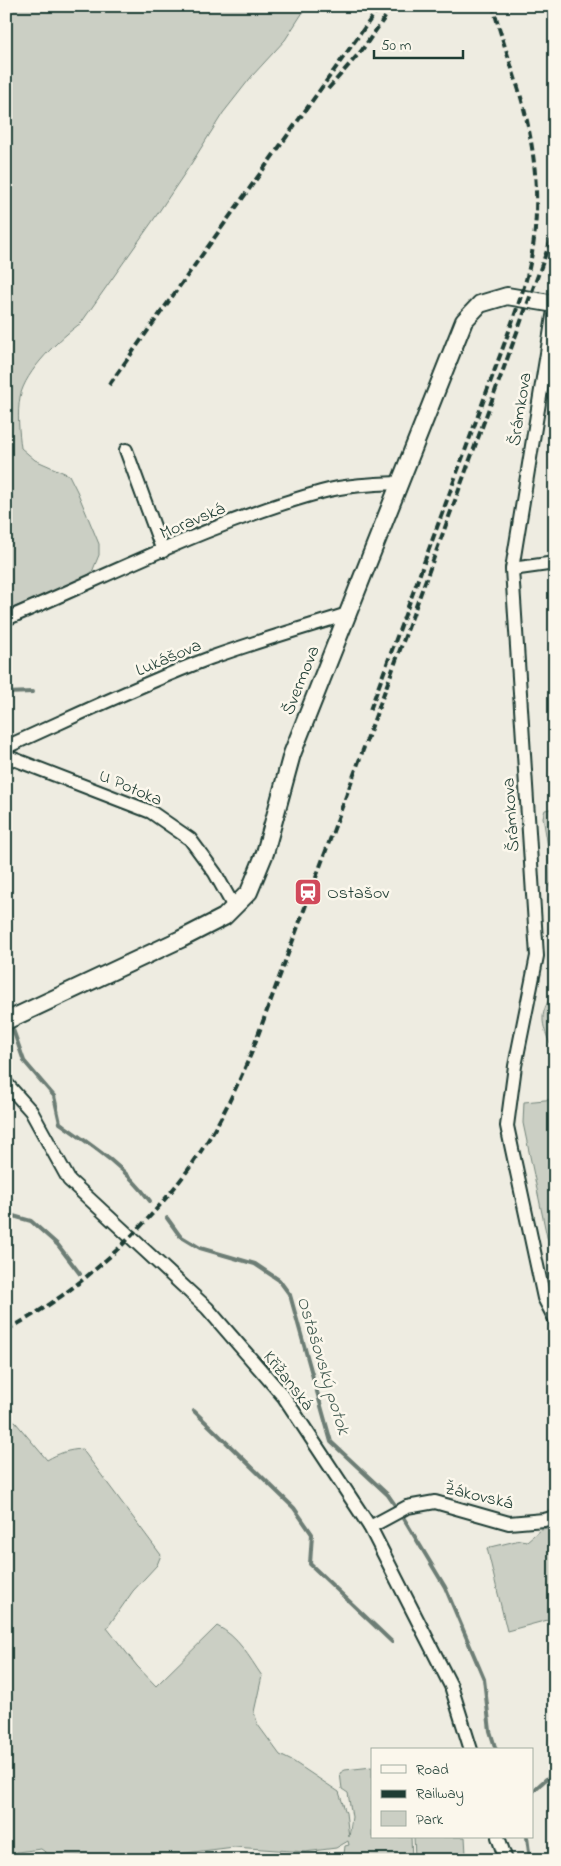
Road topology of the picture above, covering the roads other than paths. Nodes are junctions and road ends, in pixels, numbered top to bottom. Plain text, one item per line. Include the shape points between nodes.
1 (555, 304) edge
2 (126, 450) dead end
3 (400, 483) junction
4 (163, 551) junction
5 (555, 563) edge
6 (512, 569) junction
7 (348, 614) junction
8 (6, 619) edge
9 (6, 747) edge
10 (6, 756) edge
11 (234, 907) junction
12 (11, 1019) edge
13 (6, 1083) edge
14 (555, 1319) edge
15 (555, 1517) edge
16 (370, 1527) junction
17 (470, 1748) edge
18 (498, 1838) edge
19 (506, 1860) edge

1 - 3 street, Švermova via 506,296 480,304 472,312 464,322
1 - 6 street, Šrámkova
2 - 4 street
3 - 4 street, Moravská via 322,492 260,511
3 - 7 street, Švermova
4 - 8 street, Moravská
5 - 6 street
6 - 14 street, Šrámkova via 537,956 515,1066 507,1126 544,1298
7 - 9 street, Lukášova via 209,659
7 - 11 street, Švermova via 292,754 265,853 249,892
10 - 11 street, U Potoka via 151,812 190,839 215,873
11 - 12 street, Švermova via 224,917 182,939
13 - 16 street, Křižanská via 31,1111 69,1180 207,1308 284,1397
15 - 16 street, Žákovská via 509,1523 435,1502 407,1507
16 - 17 street, Křižanská via 451,1686
18 - 19 street

